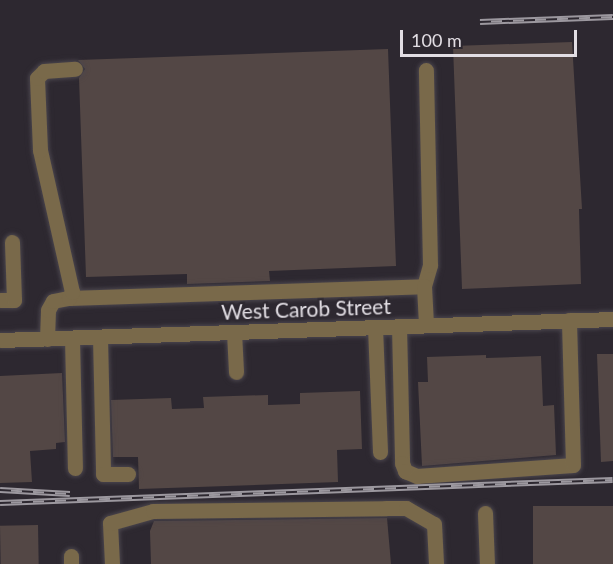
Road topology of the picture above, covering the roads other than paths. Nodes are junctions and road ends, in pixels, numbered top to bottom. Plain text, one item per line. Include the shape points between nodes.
1 (75, 69) dead end
2 (426, 70) dead end
3 (12, 243) dead end
4 (424, 286) junction
5 (69, 298) junction
6 (0, 300) edge
7 (613, 319) edge
8 (569, 320) junction
9 (426, 325) junction
10 (399, 326) junction
11 (375, 327) junction
12 (234, 332) junction
13 (100, 337) junction
14 (72, 338) junction
15 (47, 339) junction
16 (0, 340) edge
17 (236, 372) dead end
18 (380, 452) dead end
19 (75, 468) dead end
20 (128, 474) dead end
21 (485, 513) dead end
22 (112, 564) edge
23 (436, 564) edge
24 (487, 564) edge

1 - 5 street via 44,71 37,78 40,150 72,292
2 - 4 street via 430,265
3 - 6 street via 14,300
4 - 5 street
4 - 9 street
5 - 15 street via 54,301 48,310
7 - 8 street, West Carob Street
8 - 9 street, West Carob Street
8 - 10 street via 573,465 417,476 405,471 402,463
9 - 10 street, West Carob Street
10 - 11 street, West Carob Street
11 - 12 street, West Carob Street
11 - 18 street
12 - 13 street, West Carob Street
12 - 17 street
13 - 14 street, West Carob Street
13 - 20 street via 103,474
14 - 15 street, West Carob Street
14 - 19 street
15 - 16 street, West Carob Street
21 - 24 street
22 - 23 street via 110,523 153,511 406,508 434,524

